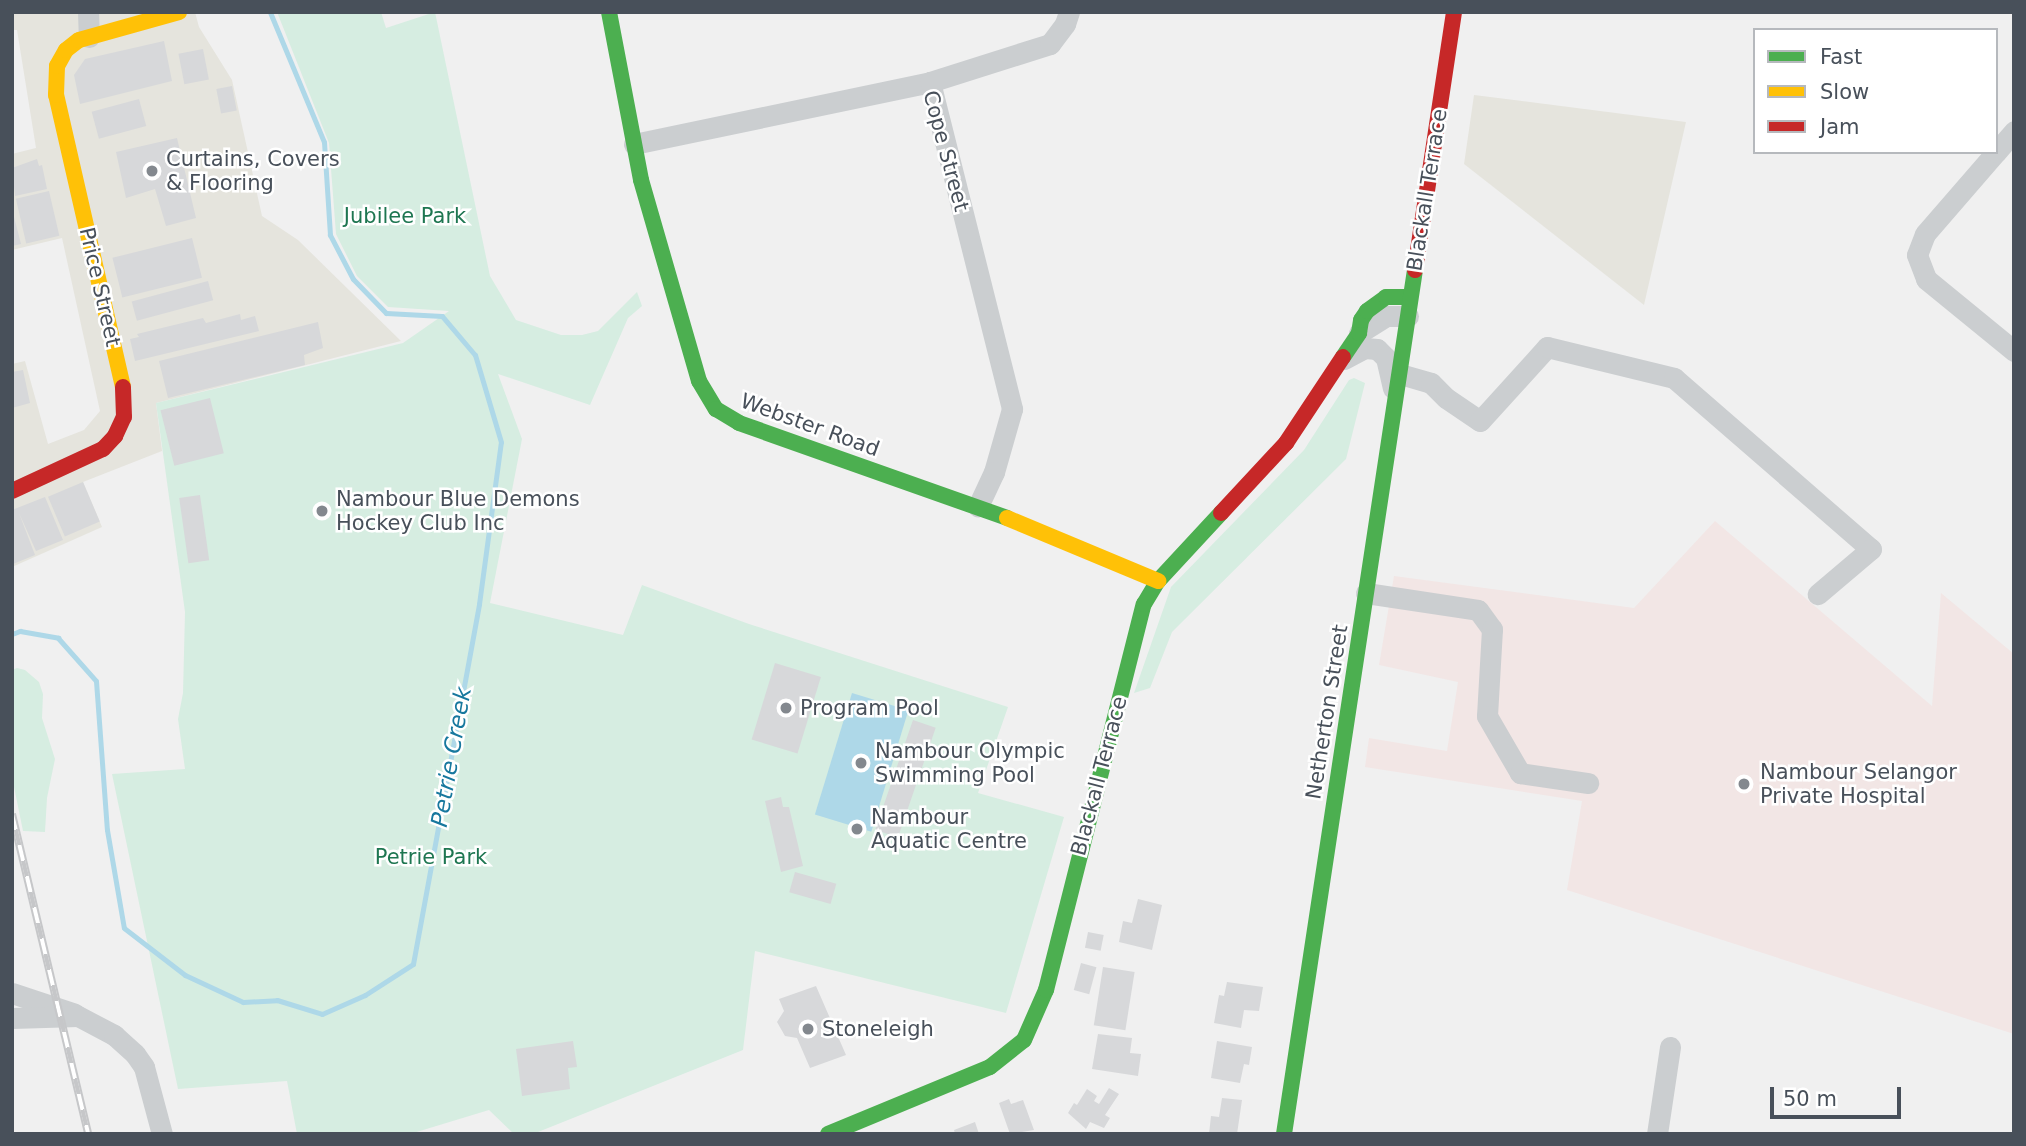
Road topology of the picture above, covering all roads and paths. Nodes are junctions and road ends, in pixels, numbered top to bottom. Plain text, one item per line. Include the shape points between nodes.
1 (88, 12) edge
2 (179, 12) edge
3 (609, 12) edge
4 (1069, 12) edge
5 (1454, 12) edge
6 (89, 37) junction
7 (930, 82) junction
8 (2014, 131) edge
9 (634, 144) junction
10 (1998, 150) edge
11 (1994, 154) edge
12 (1409, 306) junction
13 (1359, 333) joint
14 (2014, 351) edge
15 (1343, 360) junction
16 (1400, 374) junction
17 (1396, 400) junction
18 (12, 491) edge
19 (978, 507) junction
20 (1157, 581) junction
21 (1366, 593) junction
22 (1818, 594) dead end
23 (1588, 783) dead end
24 (12, 993) edge
25 (12, 1018) edge
26 (84, 1018) junction
27 (1670, 1047) dead end
28 (162, 1134) edge
29 (828, 1134) edge
30 (1284, 1134) edge
31 (1657, 1134) edge

1 - 6 street
2 - 6 street, Price Street
3 - 9 street, Webster Road
4 - 7 street via 1049,44
5 - 12 street, Blackall Terrace
6 - 18 street, Price Street via 72,44 61,57 55,83 123,386 124,417 103,449
7 - 9 street, Cope Street
7 - 19 street, Cope Street via 1012,409 994,472
8 - 10 street
9 - 19 street, Webster Road via 699,381 716,409 739,423
11 - 14 street via 1925,234 1917,255 1926,279
12 - 13 street, Blackall Terrace
12 - 16 street, Netherton Street
13 - 15 street, Blackall Terrace
15 - 17 street via 1365,348 1382,352
15 - 20 street, Blackall Terrace via 1276,456
16 - 17 street, Netherton Street
16 - 22 street via 1432,383 1480,421 1547,347 1674,377 1871,550
17 - 21 street, Netherton Street
19 - 20 street, Webster Road
20 - 29 street, Blackall Terrace via 1144,604 1046,990 1024,1040 990,1067
21 - 23 street via 1478,610 1492,629 1487,716 1521,773
21 - 30 street, Netherton Street
24 - 26 street
25 - 26 street
26 - 28 street via 135,1054 150,1082
27 - 31 street

